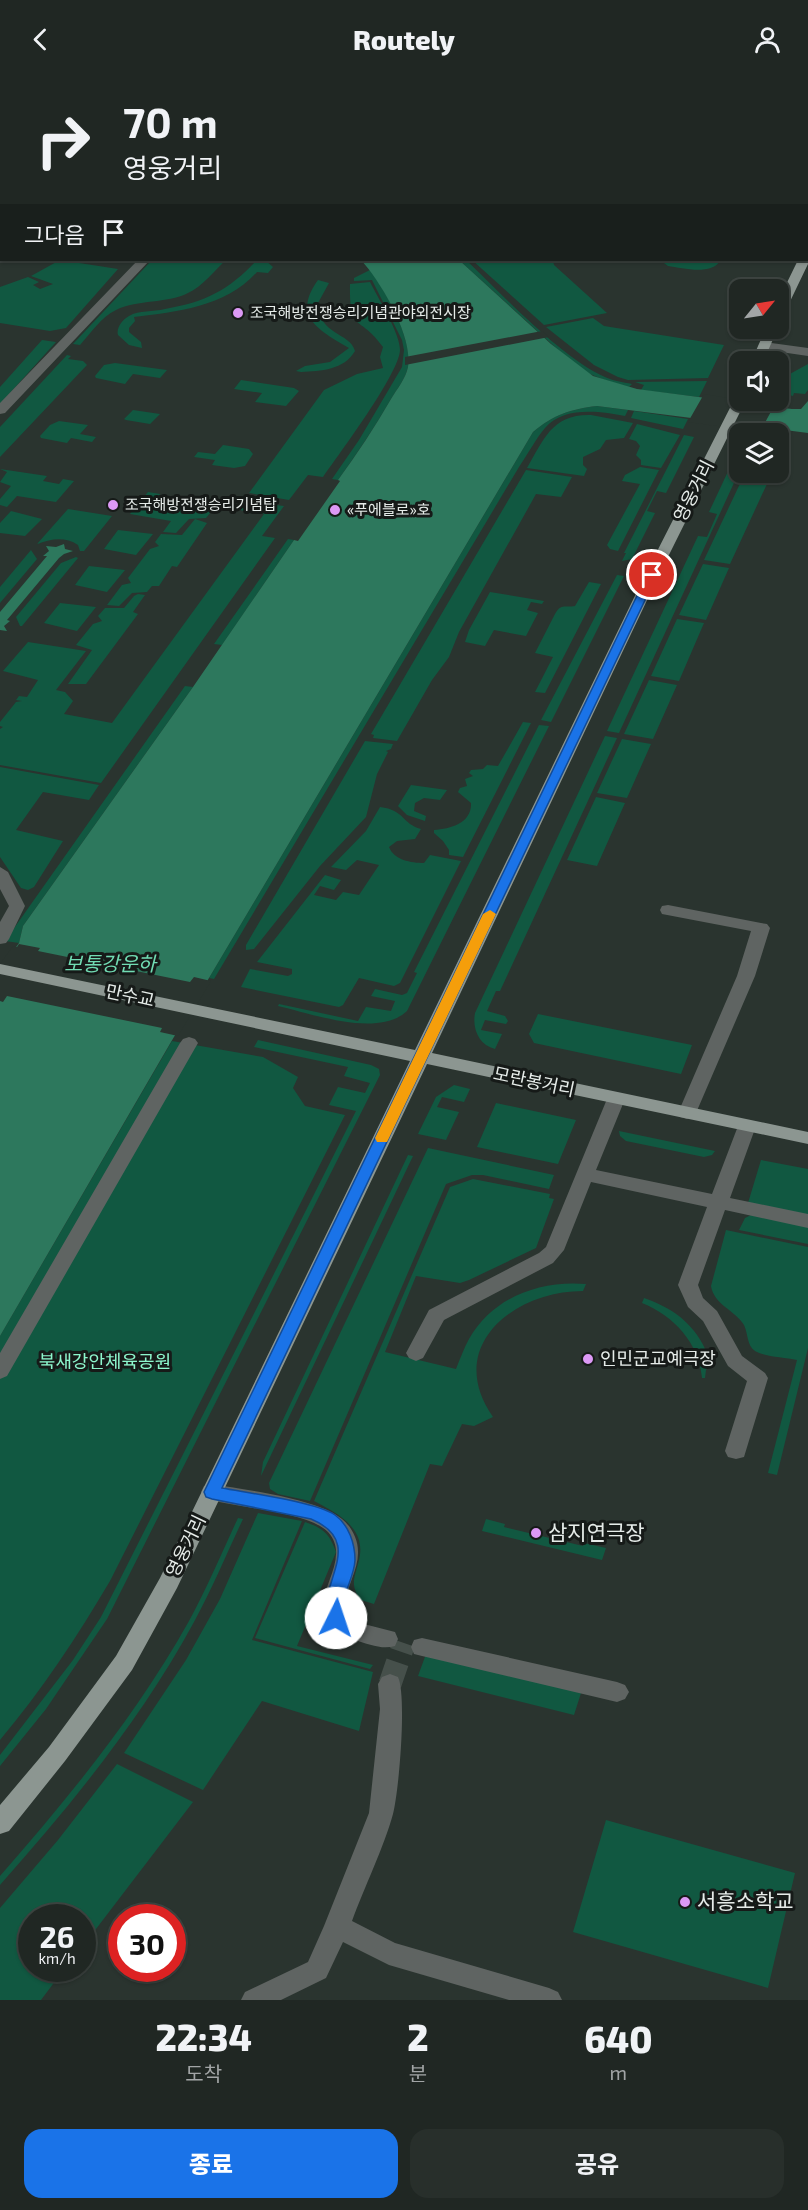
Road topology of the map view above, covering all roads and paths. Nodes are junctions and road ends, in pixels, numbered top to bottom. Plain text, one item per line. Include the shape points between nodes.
1 (143, 261) edge
2 (804, 261) edge
3 (789, 291) edge
4 (767, 339) edge
5 (764, 346) junction
6 (762, 351) edge
7 (808, 352) edge
8 (0, 410) edge
9 (734, 411) edge
10 (0, 872) edge
11 (668, 910) dead end
12 (0, 939) edge
13 (0, 969) edge
14 (260, 1023) joint
15 (189, 1043) dead end
16 (420, 1058) junction
17 (616, 1099) junction
18 (687, 1113) junction
19 (747, 1126) junction
20 (808, 1138) edge
21 (584, 1174) junction
22 (718, 1203) junction
23 (808, 1221) edge
24 (416, 1353) dead end
25 (0, 1371) edge
26 (736, 1451) dead end
27 (212, 1492) junction
28 (387, 1639) dead end
29 (422, 1647) dead end
30 (390, 1684) tunnel mouth
31 (617, 1692) dead end
32 (0, 1823) edge
33 (337, 1926) junction
34 (254, 2000) edge
35 (549, 2000) edge

1 - 8 street
2 - 3 main road
4 - 5 main road
5 - 6 main road
5 - 7 street
9 - 16 main road, 영웅거리
10 - 12 street via 17,906
11 - 18 street via 761,928 746,976
13 - 14 main road, 만수교
14 - 16 main road, 모란봉거리
15 - 25 street
16 - 17 main road, 모란봉거리
16 - 27 main road, 영웅거리
17 - 18 main road, 모란봉거리
17 - 21 street
18 - 19 main road, 모란봉거리
19 - 20 main road, 모란봉거리
19 - 22 street
21 - 22 street
21 - 24 street via 554,1250 546,1258 436,1315
22 - 23 street
22 - 26 street via 688,1285 735,1361 758,1378
27 - 28 street via 314,1513 329,1520 347,1546 346,1565 333,1606 336,1618 345,1626
27 - 32 main road, 영웅거리 via 124,1663
29 - 31 street
30 - 33 street via 392,1709 381,1814
33 - 34 street via 317,1970
33 - 35 street via 388,1953

